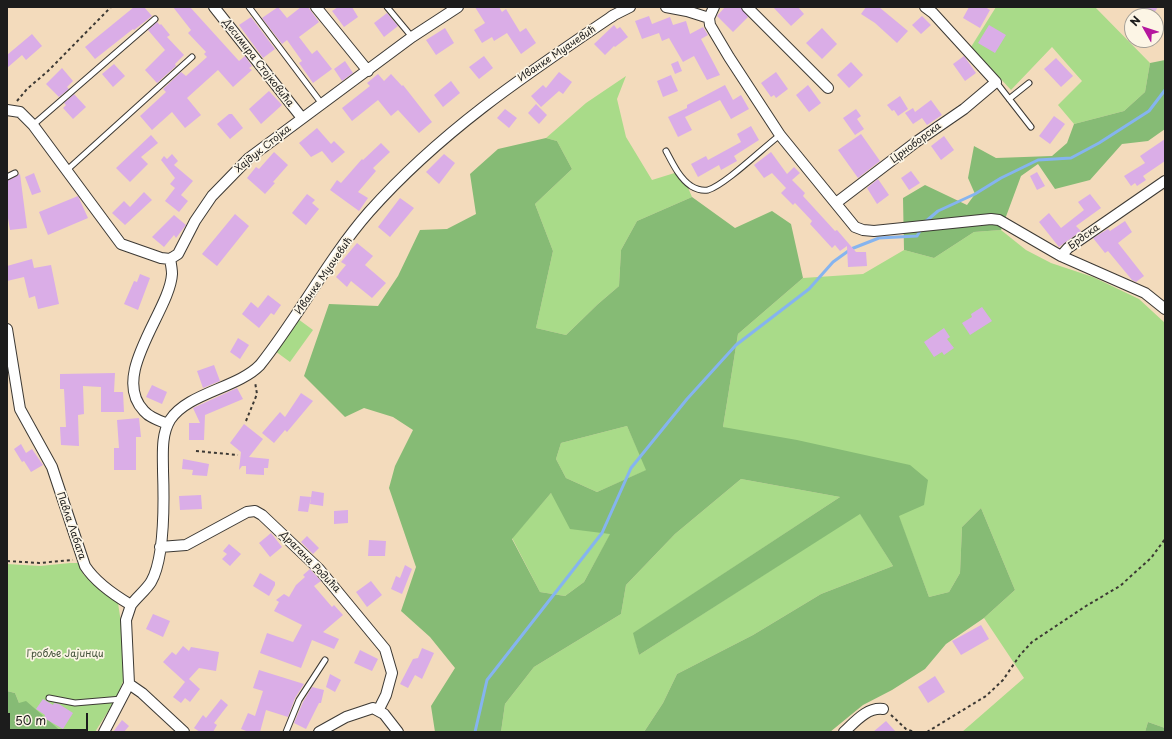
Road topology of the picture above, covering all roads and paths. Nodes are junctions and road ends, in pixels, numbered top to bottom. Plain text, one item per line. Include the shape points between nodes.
1 (111, 7) edge
2 (214, 7) edge
3 (249, 7) edge
4 (316, 7) edge
5 (387, 7) edge
6 (458, 7) edge
7 (630, 7) edge
8 (666, 7) edge
9 (714, 7) edge
10 (747, 7) edge
11 (925, 7) edge
12 (709, 18) junction
13 (155, 19) dead end
14 (412, 37) junction
15 (192, 57) dead end
16 (368, 71) junction
17 (996, 82) junction
18 (1029, 83) dead end
19 (828, 88) dead end
20 (1010, 99) junction
21 (322, 104) junction
22 (10, 110) edge
23 (302, 118) junction
24 (33, 124) junction
25 (1031, 127) dead end
26 (780, 135) junction
27 (666, 151) dead end
28 (67, 170) junction
29 (15, 173) dead end
30 (7, 177) edge
31 (1165, 180) edge
32 (836, 203) junction
33 (1061, 256) junction
34 (170, 259) junction
35 (1165, 309) edge
36 (7, 329) edge
37 (257, 377) dead end
38 (246, 421) dead end
39 (168, 424) junction
40 (196, 450) dead end
41 (238, 455) dead end
42 (1165, 539) edge
43 (160, 547) junction
44 (82, 558) junction
45 (7, 561) edge
46 (131, 605) junction
47 (325, 660) dead end
48 (129, 684) junction
49 (49, 698) dead end
50 (122, 699) junction
51 (379, 709) junction
52 (883, 709) joint
53 (104, 732) edge
54 (184, 732) edge
55 (286, 732) edge
56 (319, 732) edge
57 (398, 732) edge
58 (844, 732) edge
59 (914, 732) edge
60 (927, 732) edge

1 - 22 path via 48,72 26,89
2 - 23 street, Десимира Стојковића
3 - 21 lane
4 - 16 street
5 - 14 lane
6 - 14 street, Хајдук Стојка
7 - 39 street, Иванке Муачевић via 614,15 515,82 422,158 368,214 260,366 251,374 187,405 176,413
8 - 12 street
9 - 12 street
10 - 19 street
11 - 17 street
12 - 26 street via 710,25 729,57
13 - 24 lane
14 - 16 street, Хајдук Стојка
15 - 28 lane
16 - 21 street, Хајдук Стојка
17 - 20 lane
17 - 32 street, Црноборска via 964,109
18 - 20 lane
20 - 25 lane
21 - 23 street, Хајдук Стојка
22 - 24 street via 24,114
23 - 34 street, Хајдук Стојка via 232,174 212,196 195,221 178,254
24 - 28 street
26 - 27 lane via 721,182 702,191 684,181
26 - 32 street
28 - 34 street via 121,244
29 - 30 lane
31 - 33 street, Брдска via 1068,248
32 - 33 street via 859,230 893,230 1000,220
33 - 35 street, Брдска via 1145,293
34 - 39 street via 172,275 137,361 135,387 135,394 144,411
36 - 44 street, Павла Лабата via 17,400 25,420 52,467
37 - 38 path via 254,380 257,394
39 - 43 street, Иванке Муачевић via 163,446 164,501
40 - 41 path
42 - 60 path via 1151,558 1120,586 1032,642 1003,680 986,696
43 - 46 street, Иванке Муачевић via 153,578
43 - 51 street, Драгана Родића via 186,545 247,512 255,511 262,515 319,569 385,649 392,673
44 - 45 path via 39,563
44 - 46 street, Павла Лабата via 90,574
46 - 48 street via 126,620
47 - 55 lane via 299,700
48 - 50 street
48 - 54 street
49 - 50 lane via 75,703
50 - 53 street
51 - 56 street via 362,710
51 - 57 street
52 - 58 street via 872,709
52 - 59 path via 906,729

